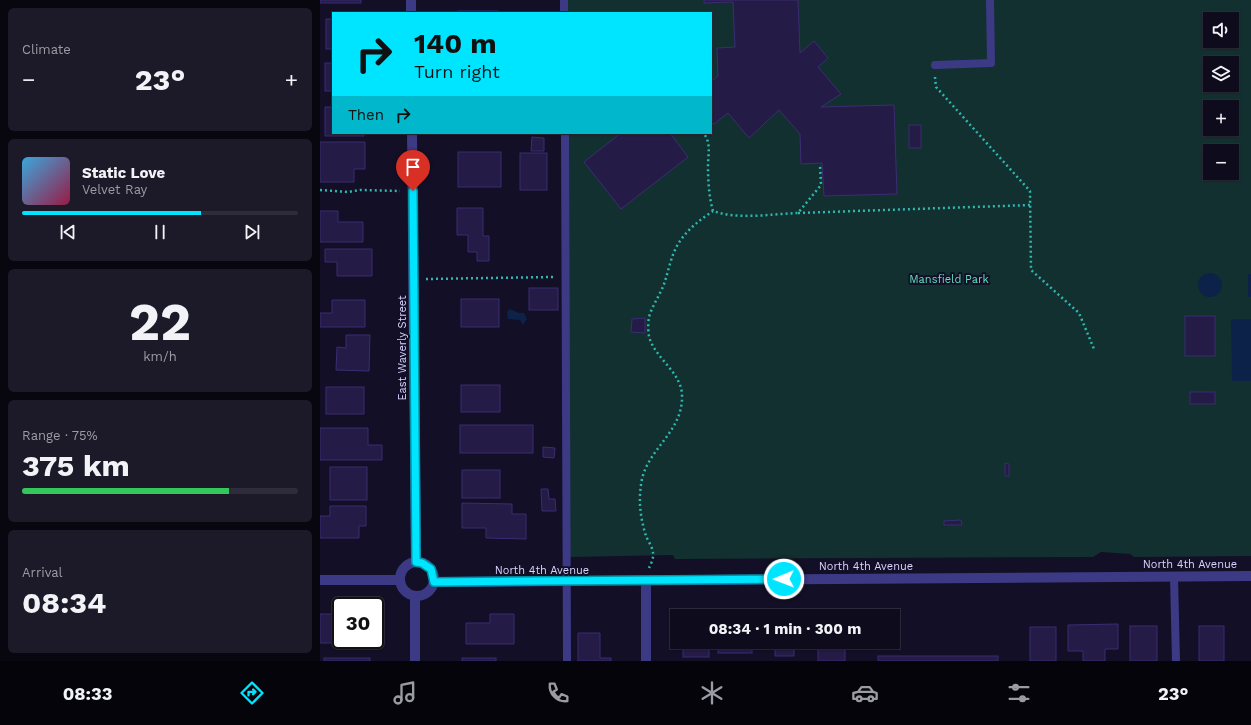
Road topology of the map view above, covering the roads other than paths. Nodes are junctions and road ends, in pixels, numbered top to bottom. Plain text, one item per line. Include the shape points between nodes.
1 (411, 0) edge
2 (564, 0) edge
3 (990, 0) edge
4 (411, 12) edge
5 (564, 12) edge
6 (935, 64) road end
7 (412, 134) edge
8 (564, 134) edge
9 (416, 562) junction
10 (1174, 576) junction
11 (1251, 576) edge
12 (320, 580) edge
13 (399, 580) junction
14 (566, 581) junction
15 (646, 581) junction
16 (434, 582) junction
17 (415, 597) junction
18 (416, 661) edge
19 (567, 661) edge
20 (646, 661) edge
21 (1176, 661) edge

1 - 4 street
2 - 5 lane
3 - 6 lane via 991,63
7 - 9 street, East Waverly Street
8 - 14 lane
9 - 13 street via 405,566
9 - 16 street via 431,569
10 - 11 street, North 4th Avenue
10 - 15 street, North 4th Avenue
10 - 21 lane
12 - 13 street
13 - 17 street via 404,592
14 - 15 street, North 4th Avenue
14 - 16 street, North 4th Avenue
14 - 19 lane
15 - 20 street
16 - 17 street via 430,591
17 - 18 street

